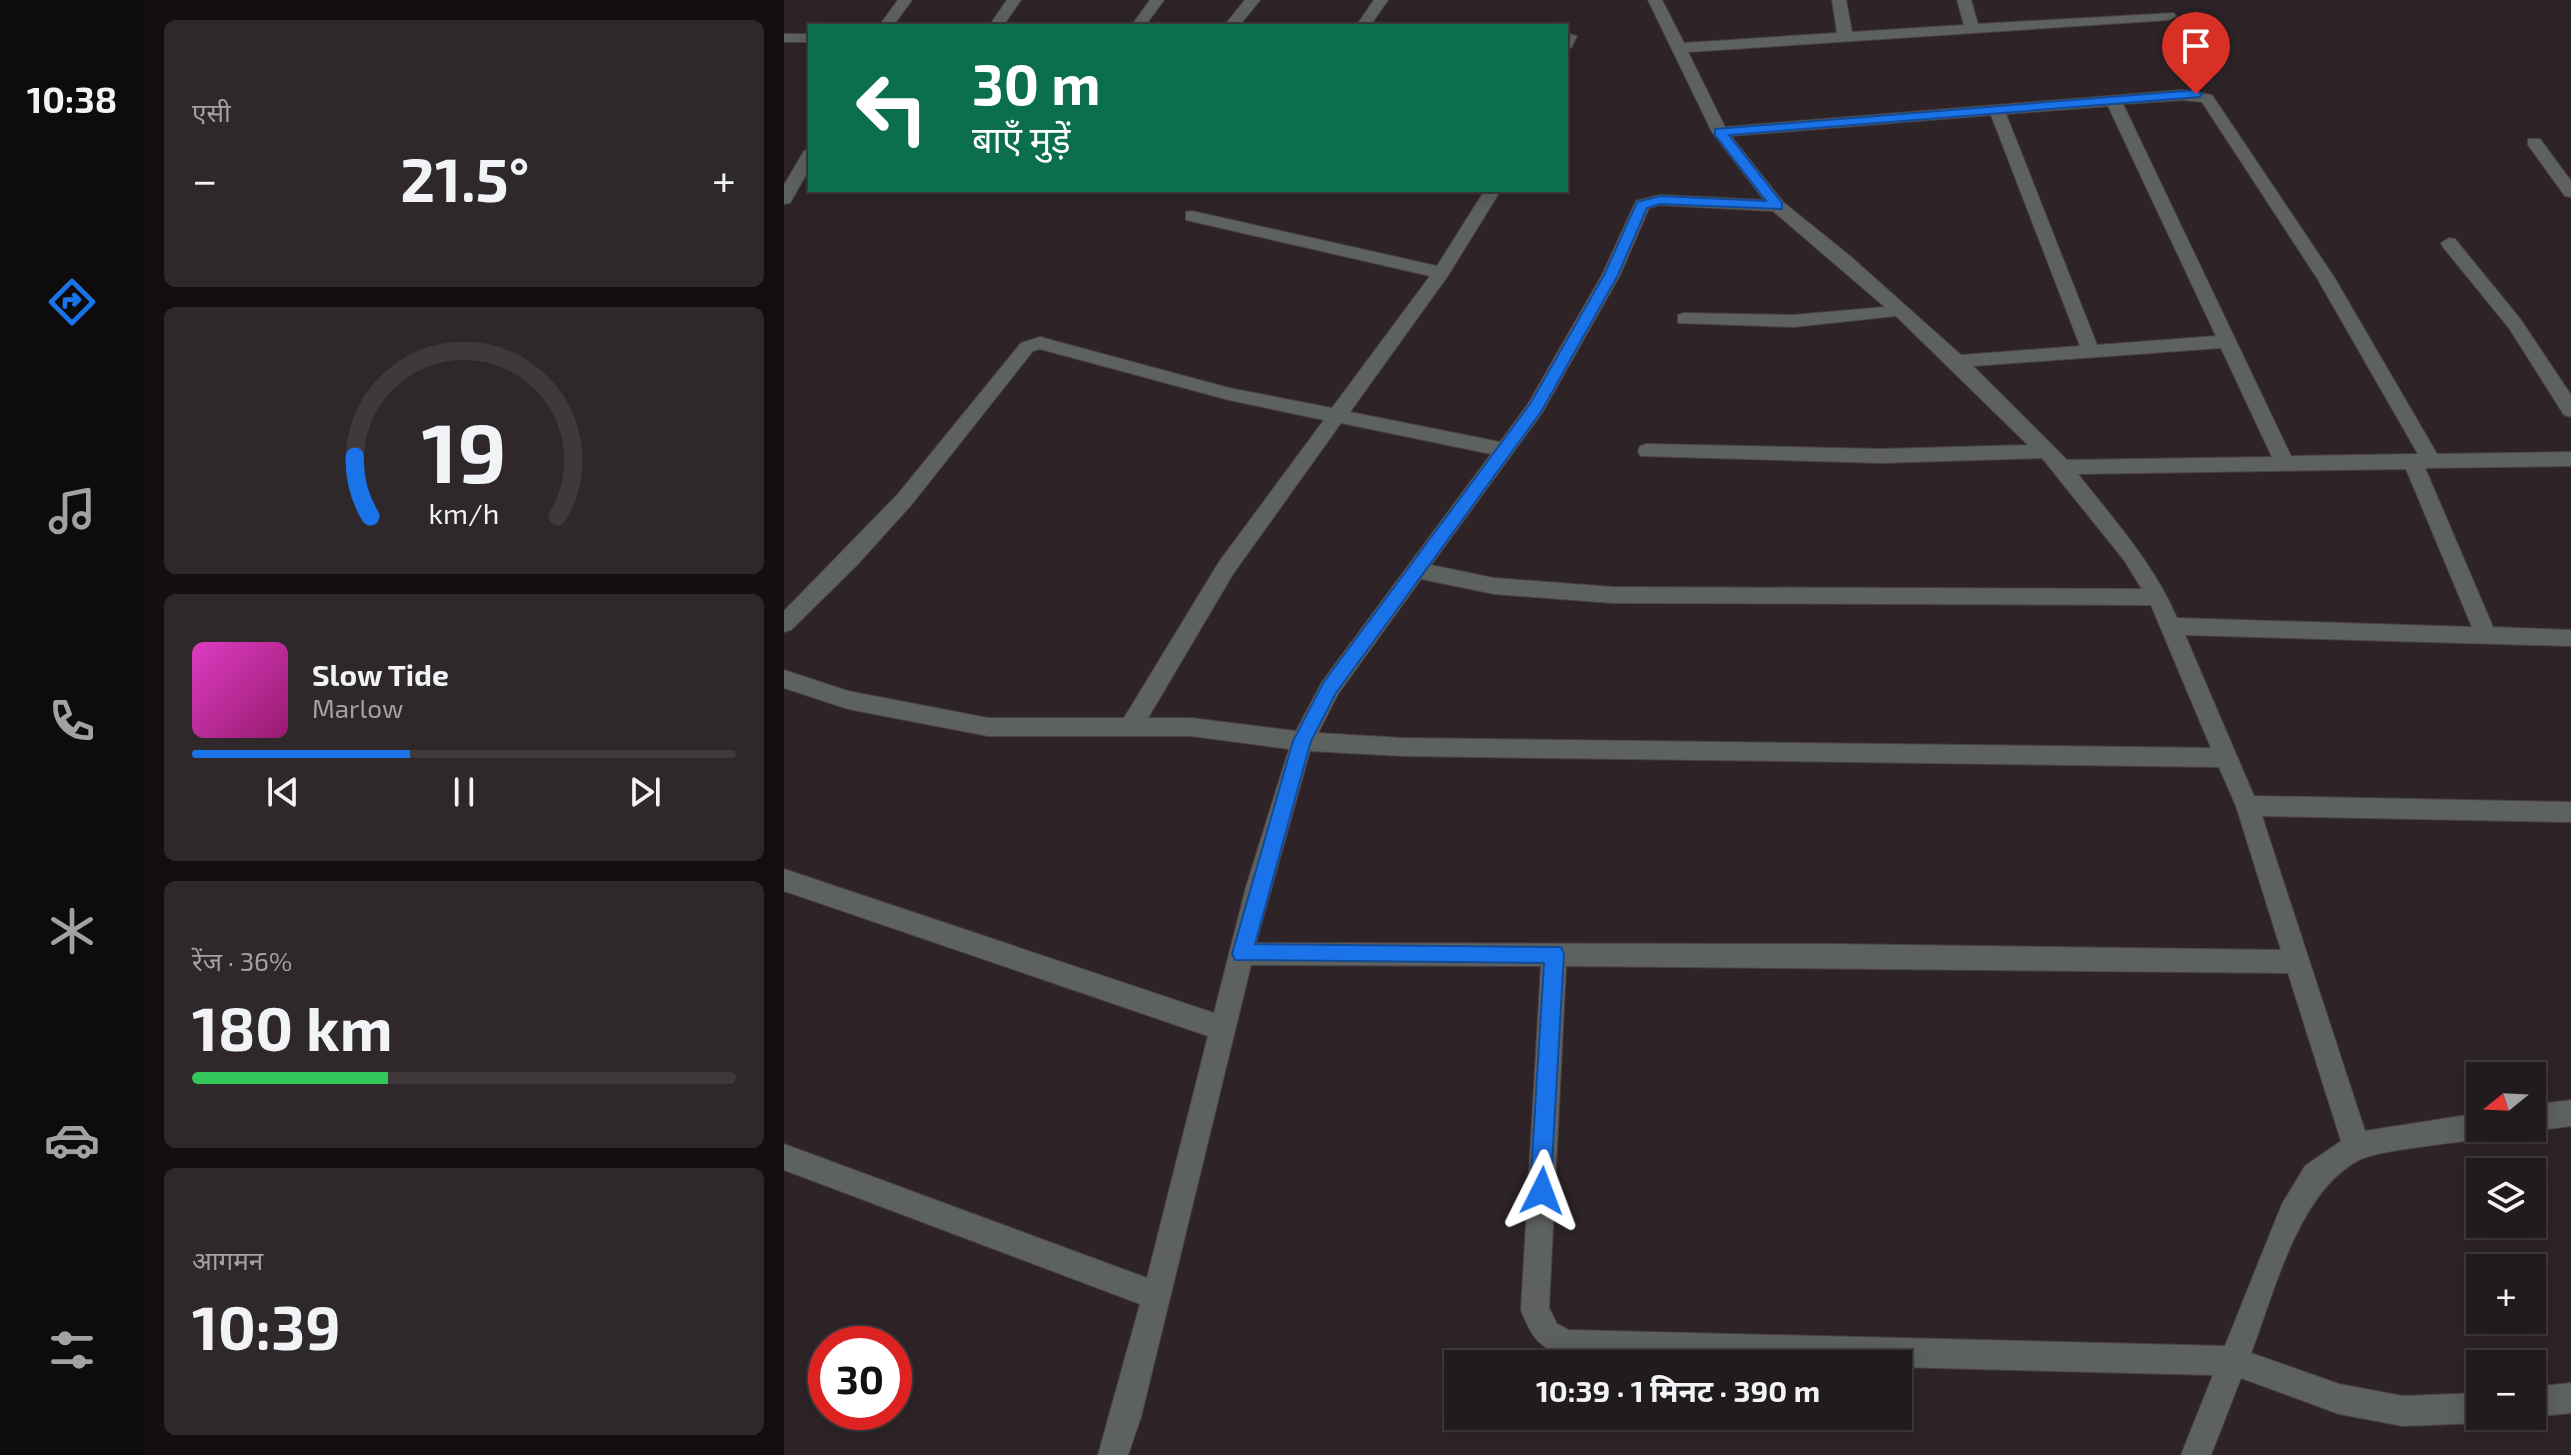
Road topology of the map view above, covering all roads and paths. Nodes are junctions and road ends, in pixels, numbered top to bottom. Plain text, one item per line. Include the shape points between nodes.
1 (905, 0) edge
2 (1014, 0) edge
3 (1157, 0) edge
4 (1253, 0) edge
5 (1381, 0) edge
6 (1655, 0) edge
7 (1839, 0) edge
8 (1964, 0) edge
9 (2169, 16) dead end
10 (887, 24) edge
11 (997, 24) edge
12 (1139, 24) edge
13 (1233, 24) edge
14 (1364, 24) edge
15 (1972, 27) junction
16 (1845, 36) junction
17 (784, 38) edge
18 (808, 38) edge
19 (1680, 48) junction
20 (2113, 100) junction
21 (1997, 110) junction
22 (1720, 132) junction
23 (2534, 142) dead end
24 (808, 157) edge
25 (1492, 192) edge
26 (2571, 192) edge
27 (784, 199) edge
28 (1777, 206) junction
29 (1192, 216) dead end
30 (2449, 243) dead end
31 (1441, 273) junction
32 (1900, 310) junction
33 (1684, 319) dead end
34 (2228, 341) junction
35 (2090, 349) junction
36 (1957, 361) junction
37 (2571, 410) edge
38 (1339, 417) junction
39 (1505, 450) junction
40 (1647, 451) dead end
41 (2045, 451) junction
42 (2571, 459) edge
43 (2423, 463) junction
44 (2285, 464) junction
45 (2062, 467) junction
46 (1419, 571) junction
47 (2158, 597) junction
48 (784, 624) edge
49 (2173, 626) junction
50 (2487, 637) junction
51 (2571, 638) edge
52 (784, 679) edge
53 (1131, 726) junction
54 (1302, 741) junction
55 (2227, 758) junction
56 (2247, 806) junction
57 (2571, 812) edge
58 (784, 880) edge
59 (1242, 954) junction
60 (1554, 954) junction
61 (2298, 962) junction
62 (1224, 1029) junction
63 (2571, 1113) edge
64 (2546, 1116) edge
65 (2466, 1128) edge
66 (2356, 1146) junction
67 (784, 1157) edge
68 (1157, 1296) junction
69 (2233, 1361) junction
70 (2571, 1398) edge
71 (2546, 1401) edge
72 (2466, 1409) edge
73 (1113, 1455) edge
74 (2196, 1455) edge

1 - 10 street
2 - 11 street
3 - 12 street
4 - 13 street
5 - 14 street
6 - 19 street
7 - 16 street
8 - 15 street
9 - 15 street via 2092,15
15 - 16 street
16 - 19 street
17 - 18 street
19 - 22 street
20 - 21 street
20 - 34 street
20 - 43 street via 2196,94 2213,105 2325,277
21 - 22 street
21 - 35 street
22 - 28 street
23 - 26 street
24 - 27 street
25 - 31 street
28 - 32 street
28 - 39 street via 1660,200 1642,205 1611,275
29 - 31 street
30 - 37 street via 2515,324
31 - 38 street
32 - 33 street via 1802,322
32 - 36 street
34 - 35 street
34 - 44 street
35 - 36 street
36 - 41 street
38 - 39 street
38 - 48 street via 1229,394 1040,343 1027,347 905,499
38 - 53 street via 1226,568
39 - 46 street
40 - 41 street via 1881,456
41 - 45 street
42 - 43 street
43 - 44 street
43 - 50 street
44 - 45 street
45 - 47 street
46 - 47 street via 1494,586 1613,595
46 - 54 street via 1330,688
47 - 49 street
49 - 50 street
49 - 55 street
50 - 51 street
52 - 53 street via 848,700 988,727
53 - 54 street via 1191,727
54 - 55 street via 1629,753
54 - 59 street
55 - 56 street
56 - 57 street
56 - 61 street
58 - 62 street
59 - 60 street
59 - 62 street
60 - 61 street
60 - 69 street via 1535,1310 1547,1334 1568,1344
61 - 66 street
62 - 68 street
63 - 64 street
65 - 66 street
66 - 69 street via 2315,1176 2292,1214
67 - 68 street
68 - 73 street
69 - 72 street via 2339,1399 2403,1411
69 - 74 street
70 - 71 street

